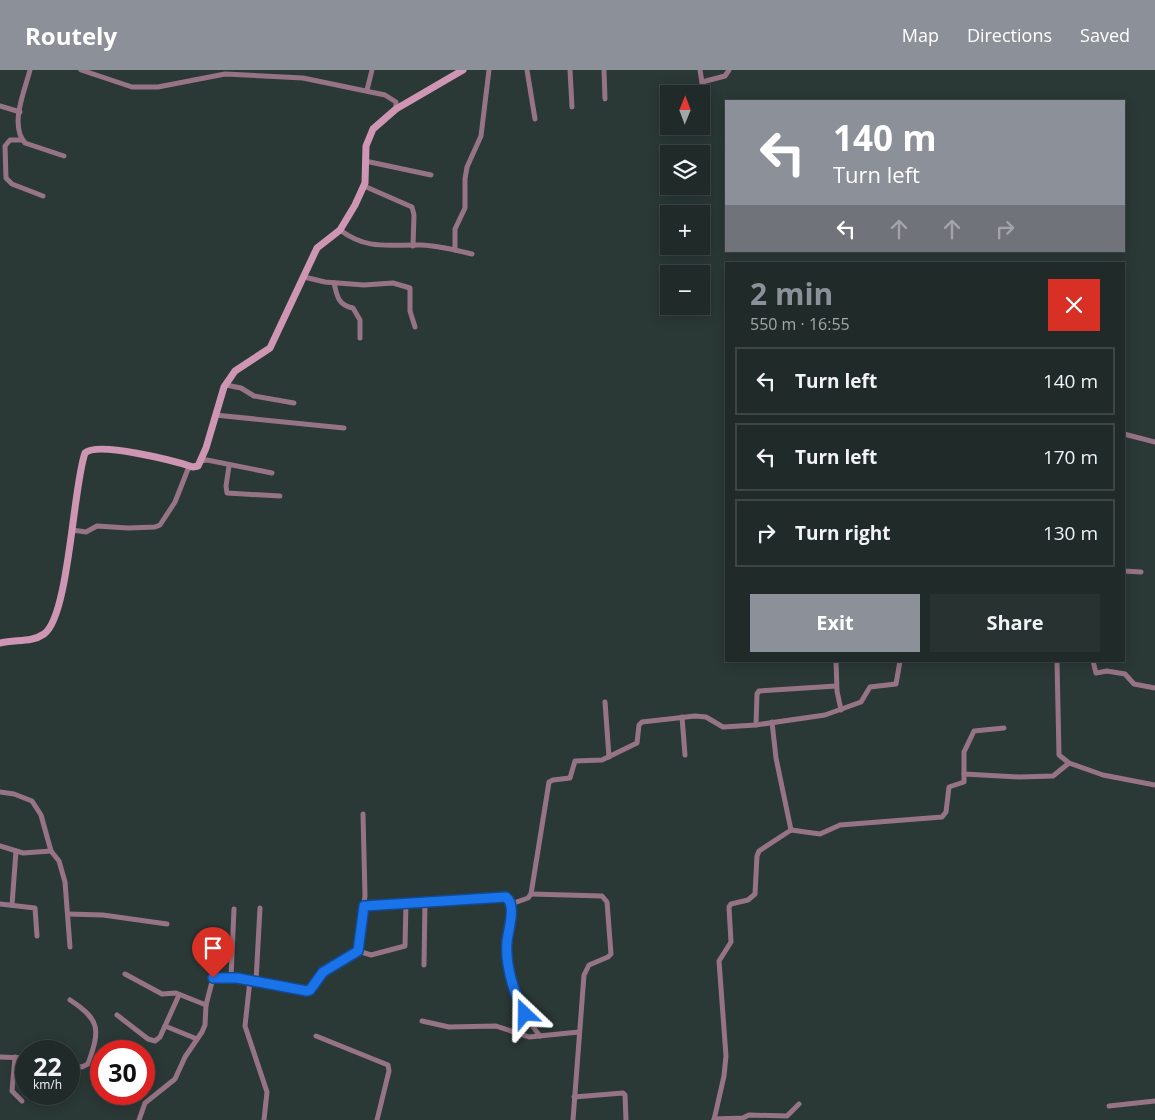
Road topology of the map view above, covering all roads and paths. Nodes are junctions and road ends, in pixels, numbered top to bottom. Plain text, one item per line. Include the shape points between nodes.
1 (30, 70) edge
2 (81, 70) edge
3 (372, 70) edge
4 (463, 70) edge
5 (489, 70) edge
6 (527, 70) edge
7 (570, 70) edge
8 (604, 70) edge
9 (700, 70) edge
10 (729, 70) edge
11 (101, 73) edge
12 (448, 74) edge
13 (702, 82) junction
14 (702, 85) edge
15 (367, 90) junction
16 (605, 99) dead end
17 (0, 106) edge
18 (572, 107) dead end
19 (396, 109) junction
20 (20, 112) junction
21 (535, 119) dead end
22 (22, 140) junction
23 (64, 156) dead end
24 (365, 161) junction
25 (431, 175) dead end
26 (364, 186) junction
27 (42, 196) dead end
28 (340, 230) junction
29 (413, 246) junction
30 (456, 250) junction
31 (472, 254) dead end
32 (304, 277) junction
33 (334, 282) junction
34 (415, 327) dead end
35 (360, 338) dead end
36 (226, 385) junction
37 (294, 403) dead end
38 (215, 415) junction
39 (344, 428) dead end
40 (1125, 434) edge
41 (1155, 442) edge
42 (201, 461) junction
43 (229, 466) junction
44 (193, 467) junction
45 (272, 473) dead end
46 (280, 496) dead end
47 (72, 530) junction
48 (1125, 570) edge
49 (1141, 572) dead end
50 (0, 643) edge
51 (836, 662) edge
52 (900, 662) edge
53 (1058, 662) edge
54 (1093, 662) edge
55 (836, 686) junction
56 (1155, 688) edge
57 (605, 702) dead end
58 (841, 710) junction
59 (682, 717) junction
60 (772, 722) junction
61 (756, 725) junction
62 (1004, 728) dead end
63 (685, 755) dead end
64 (609, 757) junction
65 (1069, 763) junction
66 (964, 774) junction
67 (1155, 785) edge
68 (0, 792) edge
69 (363, 814) dead end
70 (791, 830) junction
71 (0, 846) edge
72 (16, 851) junction
73 (51, 851) junction
74 (531, 894) junction
75 (425, 901) junction
76 (406, 903) junction
77 (0, 904) edge
78 (510, 904) junction
79 (12, 905) junction
80 (364, 906) junction
81 (260, 908) dead end
82 (234, 909) dead end
83 (68, 914) junction
84 (167, 924) dead end
85 (37, 936) dead end
86 (70, 947) dead end
87 (358, 951) junction
88 (424, 965) dead end
89 (125, 974) dead end
90 (230, 977) junction
91 (253, 980) junction
92 (179, 995) junction
93 (70, 1000) dead end
94 (206, 1005) junction
95 (118, 1015) dead end
96 (422, 1021) dead end
97 (165, 1026) junction
98 (538, 1032) junction
99 (579, 1032) junction
100 (316, 1036) dead end
101 (197, 1039) junction
102 (0, 1057) edge
103 (15, 1057) joint
104 (80, 1067) edge
105 (15, 1094) edge
106 (574, 1096) junction
107 (1155, 1102) edge
108 (799, 1104) dead end
109 (1109, 1106) dead end
110 (714, 1119) edge
111 (139, 1120) edge
112 (264, 1120) edge
113 (377, 1120) edge
114 (573, 1120) edge
115 (626, 1120) edge

1 - 20 street
2 - 11 street
3 - 15 street
4 - 12 street
5 - 30 street via 481,136 467,167 465,208 455,229
6 - 21 street
7 - 18 street
8 - 16 street
9 - 13 street
10 - 13 street via 725,76
11 - 15 street via 132,87 158,87 225,74 303,78
12 - 19 street
13 - 14 street
15 - 19 street via 396,102
17 - 20 street
19 - 24 street via 372,129
20 - 22 street via 18,132
22 - 23 street
22 - 27 street via 10,140 6,146 6,178 12,184
24 - 25 street
24 - 26 street
26 - 28 street
26 - 29 street via 412,207
28 - 29 street via 369,245
28 - 32 street via 317,248
29 - 30 street
30 - 31 street
32 - 33 street
32 - 36 street via 270,348 235,371
33 - 34 street via 393,283 410,288 410,311
33 - 35 street via 343,306 353,308 359,316
36 - 37 street via 241,388 254,396
36 - 38 street
38 - 39 street
38 - 42 street
40 - 41 street
42 - 43 street
42 - 44 street
43 - 45 street
43 - 46 street via 227,493
44 - 47 street via 188,469 175,502 160,525 97,526 86,532
44 - 47 street via 97,448 87,450 83,456
47 - 50 street via 52,626 40,637
48 - 49 street
51 - 55 street
52 - 58 street via 896,684 870,687 861,702
53 - 65 street via 1059,755
54 - 56 street via 1096,673 1125,674 1134,684
55 - 58 street
55 - 61 street via 759,691
57 - 64 street
58 - 60 street via 816,717
59 - 61 street via 706,717 723,727
59 - 63 street
59 - 64 street via 640,723 638,741
60 - 61 street
60 - 70 street
62 - 66 street via 974,731 964,752
64 - 74 street via 576,761 570,778 549,782
65 - 66 street via 1053,776
65 - 67 street via 1103,775
66 - 70 street via 964,782 949,787 946,812 942,817 836,826 820,834
68 - 73 street via 24,797 37,806
69 - 80 street
70 - 110 street via 759,851 756,890 752,898 731,904 729,908 731,942 720,961 726,1056
71 - 72 street
72 - 73 street via 36,854
72 - 79 street
73 - 83 street via 62,868
74 - 78 street
74 - 99 street via 602,896 607,902 611,954 594,961 586,969
75 - 76 street
75 - 78 street via 493,896 506,897
75 - 88 street
76 - 80 street
76 - 87 street via 404,946 371,956
77 - 79 street
78 - 98 street via 506,942 508,960 519,1004
79 - 85 street via 36,908
80 - 87 street
81 - 91 street
82 - 90 street
83 - 84 street
83 - 86 street
87 - 91 street via 323,972 307,991
89 - 92 street via 162,994
90 - 91 street
90 - 94 street via 213,978
91 - 112 street via 245,1026 267,1092
92 - 94 street
92 - 97 street
93 - 104 street via 82,1008 97,1027 88,1064
94 - 101 street via 205,1025
95 - 97 street via 152,1041 157,1040
96 - 98 street via 450,1027 496,1026 522,1036
97 - 101 street
98 - 99 street
99 - 106 street
100 - 113 street via 388,1065
101 - 111 street via 175,1079 146,1103
102 - 103 street
103 - 105 street via 12,1091
106 - 114 street
106 - 115 street via 622,1093
107 - 109 street
108 - 110 street via 786,1116 749,1115

